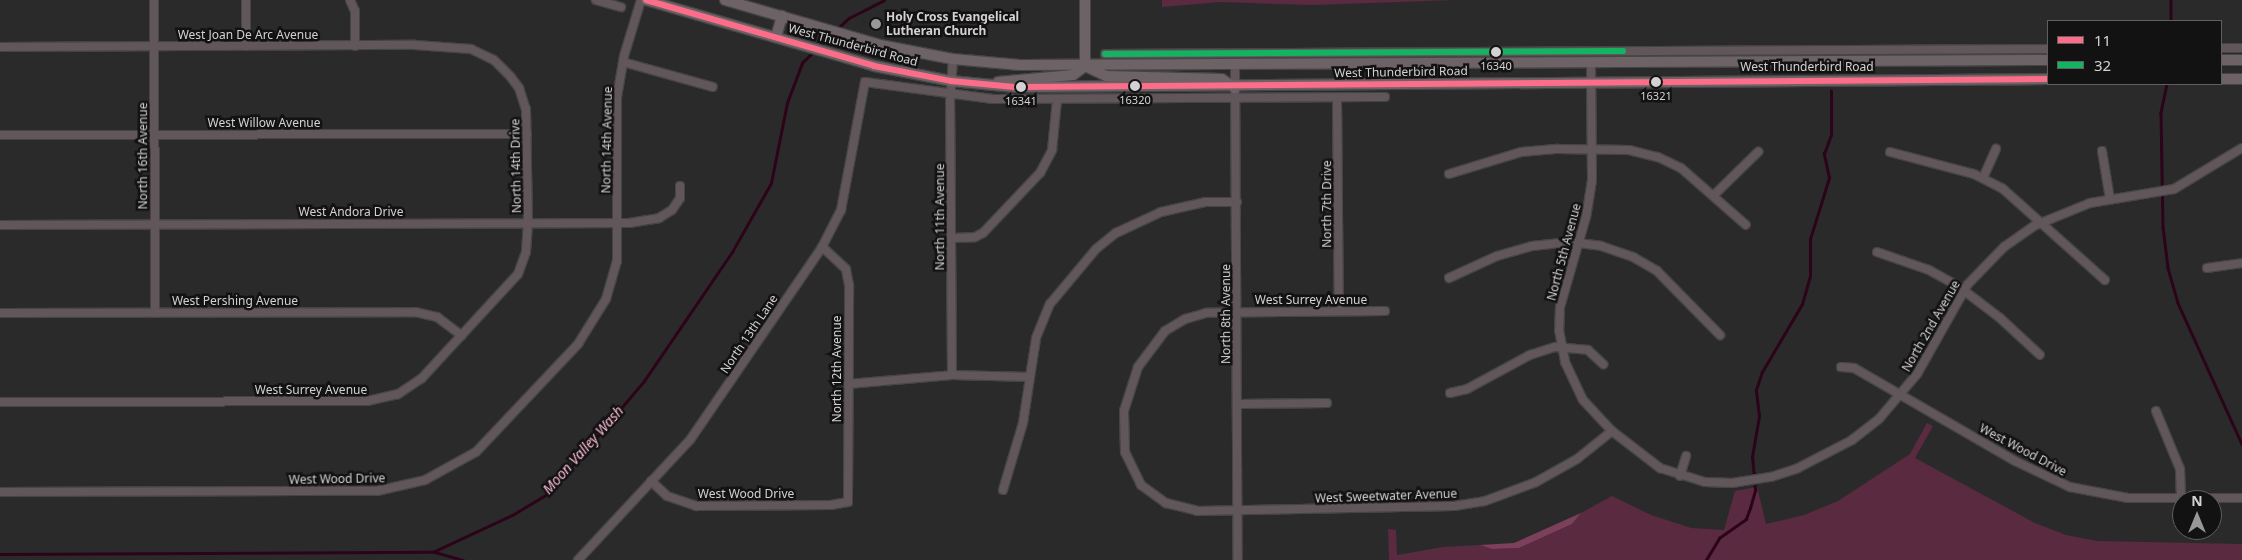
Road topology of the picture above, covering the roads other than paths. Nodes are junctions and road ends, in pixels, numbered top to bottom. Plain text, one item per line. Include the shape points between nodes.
1 (154, 0) edge
2 (246, 0) edge
3 (350, 0) edge
4 (596, 0) edge
5 (641, 0) edge
6 (646, 0) edge
7 (725, 0) edge
8 (1085, 0) edge
9 (622, 7) dead end
10 (782, 16) junction
11 (776, 37) junction
12 (246, 46) junction
13 (355, 46) junction
14 (0, 47) edge
15 (154, 47) junction
16 (2222, 48) edge
17 (2242, 48) edge
18 (2047, 49) edge
19 (1549, 52) junction
20 (1105, 54) dead end
21 (1149, 54) junction
22 (953, 59) junction
23 (494, 60) joint
24 (2047, 60) edge
25 (2222, 60) edge
26 (2242, 60) edge
27 (623, 62) junction
28 (1816, 62) junction
29 (1549, 64) junction
30 (1591, 64) junction
31 (1085, 66) junction
32 (1149, 66) junction
33 (1235, 67) junction
34 (2047, 78) edge
35 (2242, 78) edge
36 (2222, 79) edge
37 (1816, 80) junction
38 (951, 81) junction
39 (865, 82) joint
40 (1549, 82) junction
41 (1591, 82) junction
42 (988, 85) junction
43 (713, 87) dead end
44 (1236, 93) junction
45 (950, 96) junction
46 (1337, 97) junction
47 (1385, 97) dead end
48 (1058, 100) junction
49 (527, 134) junction
50 (154, 135) junction
51 (0, 136) edge
52 (1592, 148) junction
53 (2242, 148) edge
54 (1996, 149) dead end
55 (2102, 151) dead end
56 (1758, 152) dead end
57 (1890, 152) dead end
58 (1448, 174) dead end
59 (1983, 178) junction
60 (680, 186) dead end
61 (1714, 195) junction
62 (2110, 199) junction
63 (1237, 202) junction
64 (2042, 221) junction
65 (528, 223) junction
66 (618, 223) junction
67 (154, 224) junction
68 (0, 225) edge
69 (1746, 225) dead end
70 (951, 238) junction
71 (1578, 243) junction
72 (822, 247) junction
73 (1877, 252) dead end
74 (2242, 263) edge
75 (2207, 268) dead end
76 (1448, 278) dead end
77 (2105, 280) dead end
78 (1964, 290) junction
79 (1339, 311) junction
80 (1385, 311) dead end
81 (1238, 312) junction
82 (0, 313) edge
83 (155, 313) junction
84 (1720, 335) dead end
85 (462, 336) junction
86 (1561, 347) junction
87 (2040, 355) dead end
88 (1603, 364) dead end
89 (1841, 367) dead end
90 (952, 375) junction
91 (1030, 377) junction
92 (848, 384) junction
93 (1450, 393) dead end
94 (1902, 394) junction
95 (0, 402) edge
96 (1327, 403) dead end
97 (1238, 404) junction
98 (2156, 410) dead end
99 (1612, 431) junction
100 (1686, 456) dead end
101 (1680, 476) junction
102 (651, 481) junction
103 (1003, 490) dead end
104 (2181, 490) edge
105 (0, 492) edge
106 (2222, 498) edge
107 (2242, 498) edge
108 (2172, 499) edge
109 (848, 502) joint
110 (1239, 511) junction
111 (580, 558) edge
112 (1238, 560) edge

1 - 15 street, North 16th Avenue
2 - 12 street
3 - 13 street via 355,11
4 - 9 street
5 - 27 street, North 14th Avenue
6 - 11 main road, West Thunderbird Road
7 - 10 main road, West Thunderbird Road
8 - 31 main road
10 - 11 main road
10 - 22 main road, West Thunderbird Road via 880,45
11 - 38 main road, West Thunderbird Road
12 - 13 street, West Joan De Arc Avenue
12 - 15 street, West Joan De Arc Avenue
13 - 23 street, West Joan De Arc Avenue via 459,47
14 - 15 street, West Joan De Arc Avenue
15 - 50 street, North 16th Avenue
16 - 17 street
18 - 19 street, West Thunderbird Road
19 - 21 street, West Thunderbird Road
19 - 29 street
20 - 21 street, West Thunderbird Road
21 - 32 street
22 - 31 main road, West Thunderbird Road via 1012,65
22 - 38 street, North 11th Avenue
23 - 49 street, North 14th Drive via 519,88 526,109
24 - 28 main road, West Thunderbird Road
25 - 26 main road
27 - 43 street
27 - 66 street, North 14th Avenue via 617,107
28 - 30 main road, West Thunderbird Road
28 - 37 main road
29 - 30 main road, West Thunderbird Road
29 - 33 main road, West Thunderbird Road
29 - 40 main road
30 - 41 street, North 5th Avenue
31 - 32 main road, West Thunderbird Road
31 - 42 main road via 1073,75 1018,78
31 - 44 main road via 1106,76 1222,79
32 - 33 main road, West Thunderbird Road
33 - 44 street, North 8th Avenue
34 - 37 main road, West Thunderbird Road
35 - 36 main road
37 - 41 main road, West Thunderbird Road
38 - 42 main road, West Thunderbird Road
38 - 45 street, North 11th Avenue
39 - 45 street, West Thunderbird Road
39 - 72 street, North 13th Lane via 841,210
40 - 41 main road, West Thunderbird Road
40 - 44 main road, West Thunderbird Road
41 - 52 street, North 5th Avenue
42 - 44 main road, West Thunderbird Road
44 - 46 street, West Thunderbird Road
44 - 48 street, West Thunderbird Road
44 - 63 street, North 8th Avenue
45 - 48 street, West Thunderbird Road
45 - 70 street, North 11th Avenue
46 - 47 street, West Thunderbird Road
46 - 79 street, North 7th Drive
48 - 70 street via 1052,150 1040,173 983,233 976,237
49 - 50 street, West Willow Avenue
49 - 65 street, North 14th Drive
50 - 51 street, West Willow Avenue
50 - 67 street, North 16th Avenue
52 - 58 street via 1521,152
52 - 61 street via 1629,150 1658,157 1692,176
52 - 71 street, North 5th Avenue via 1590,197
53 - 62 street via 2174,189
54 - 59 street
55 - 62 street
56 - 61 street
57 - 59 street
59 - 64 street via 2002,188
60 - 66 street, West Andora Drive via 680,198 672,210 644,222
61 - 69 street
62 - 64 street, North 2nd Avenue
63 - 81 street, North 8th Avenue
63 - 91 street via 1205,202 1162,212 1133,224 1096,249 1050,304 1036,338
64 - 77 street
64 - 78 street, North 2nd Avenue via 2004,247
65 - 66 street, West Andora Drive
65 - 67 street, West Andora Drive
65 - 85 street, West Surrey Avenue via 526,252 518,274
66 - 105 street, West Wood Drive via 617,261 612,281 587,333 476,452 425,480 397,488 348,492
67 - 68 street, West Andora Drive
67 - 83 street, North 16th Avenue
70 - 90 street, North 11th Avenue
71 - 76 street via 1514,250
71 - 84 street via 1615,250 1657,271
71 - 86 street, North 5th Avenue via 1560,307
72 - 92 street, North 12th Avenue via 835,256 848,275
72 - 102 street, North 13th Lane via 690,440
73 - 78 street via 1929,270
74 - 75 street
78 - 87 street
78 - 94 street, North 2nd Avenue via 1926,361
79 - 80 street, West Surrey Avenue
79 - 81 street, West Surrey Avenue
81 - 97 street, North 8th Avenue
81 - 110 street, West Surrey Avenue via 1206,313 1185,319 1165,331 1138,367 1124,411 1123,434 1131,469 1152,494 1181,508
82 - 83 street, West Pershing Avenue
83 - 85 street, West Pershing Avenue via 426,313 446,322
85 - 95 street, West Surrey Avenue via 408,389 368,401
86 - 88 street via 1588,350
86 - 93 street via 1538,352 1467,389
86 - 99 street, North 5th Avenue via 1569,375 1583,400
89 - 94 street, West Wood Drive via 1854,368
90 - 91 street
90 - 92 street
91 - 103 street via 1024,423
92 - 109 street, North 12th Avenue
94 - 101 street via 1852,440 1798,468 1754,480 1712,483
94 - 108 street, West Wood Drive via 2022,465 2070,487 2128,498
96 - 97 street
97 - 110 street, North 8th Avenue
98 - 104 street via 2180,469
99 - 101 street via 1650,462
99 - 110 street, West Sweetwater Avenue via 1552,475 1485,501 1430,508
100 - 101 street
102 - 109 street, West Wood Drive via 667,496 696,506 830,505
102 - 111 street, North 13th Lane
106 - 107 street, West Wood Drive
110 - 112 street, North 8th Avenue

